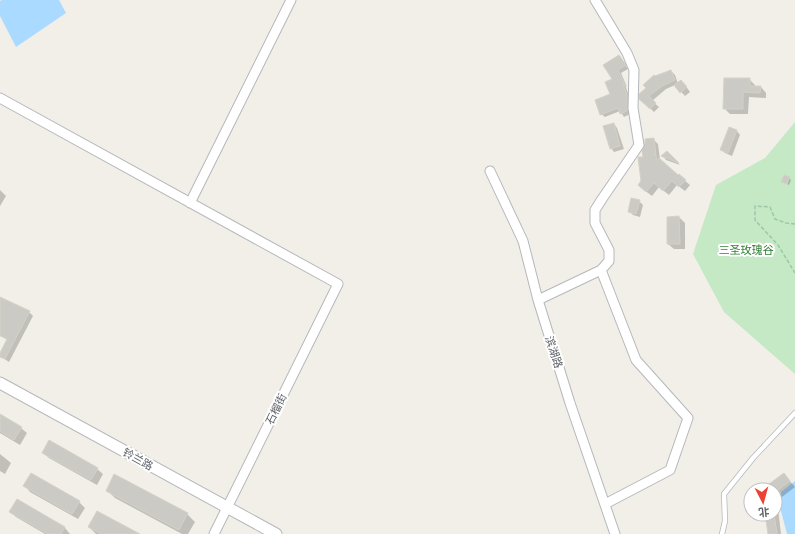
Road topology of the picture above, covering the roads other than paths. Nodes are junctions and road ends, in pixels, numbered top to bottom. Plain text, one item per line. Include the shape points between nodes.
1 (291, 0) edge
2 (595, 0) edge
3 (0, 98) edge
4 (490, 171) dead end
5 (190, 203) junction
6 (601, 270) junction
7 (538, 300) junction
8 (0, 383) edge
9 (795, 413) edge
10 (605, 504) junction
11 (228, 508) junction
12 (214, 534) edge
13 (276, 534) edge
14 (615, 534) edge
15 (722, 534) edge

1 - 5 street
2 - 6 street via 627,53 634,70 633,108 639,145 595,210 595,223 609,250 609,261
3 - 5 street
4 - 7 street, 滨湖路 via 523,241
5 - 11 street, 石榴街 via 338,284
6 - 7 street
6 - 10 street via 636,360 688,418 670,470
7 - 10 street, 滨湖路
8 - 11 street, 铃兰路
9 - 15 lane via 724,494 725,521
10 - 14 street, 滨湖路
11 - 12 street, 石榴街
11 - 13 street, 铃兰路

